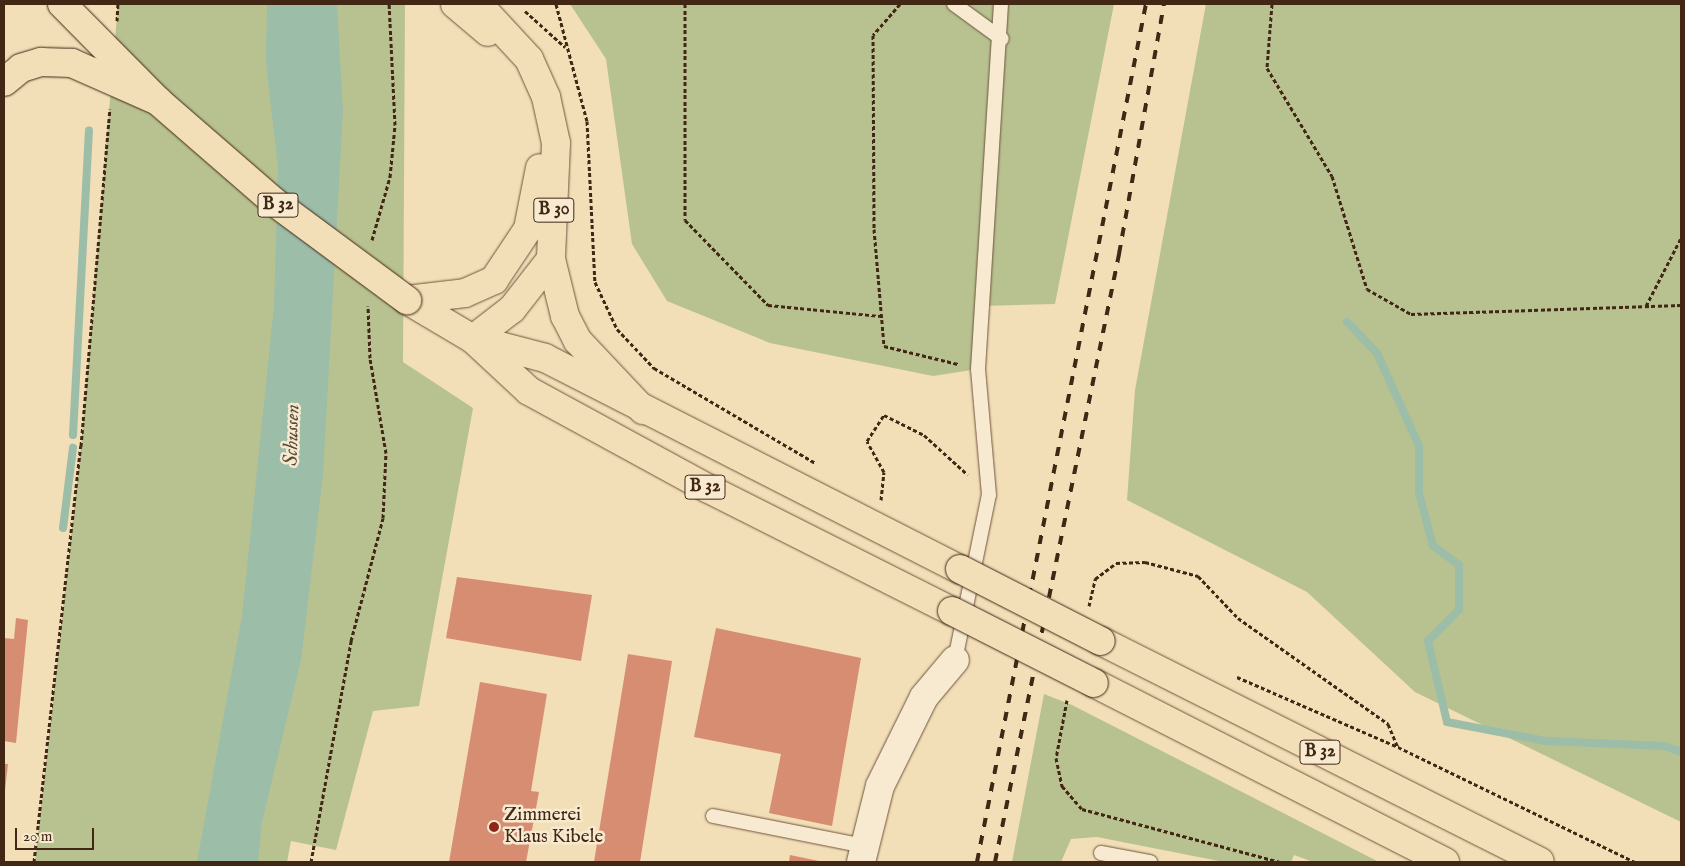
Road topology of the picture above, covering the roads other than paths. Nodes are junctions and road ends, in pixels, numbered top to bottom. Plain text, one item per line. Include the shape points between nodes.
1 (62, 4) edge
2 (455, 4) edge
3 (478, 4) edge
4 (954, 4) edge
5 (1001, 4) edge
6 (1002, 39) junction
7 (4, 82) edge
8 (158, 100) junction
9 (551, 259) junction
10 (408, 300) junction
11 (473, 339) junction
12 (643, 410) junction
13 (955, 660) joint
14 (713, 816) dead end
15 (1102, 852) dead end
16 (863, 854) edge
17 (1150, 862) edge
18 (1445, 862) edge
19 (1540, 862) edge

1 - 8 main road, B 32, bridge
2 - 10 main road via 507,52 522,78 540,125 540,179 528,229 494,280 465,292
3 - 9 main road, B 30 via 524,52 546,97 556,143
4 - 6 lane
5 - 6 lane
6 - 13 lane via 978,369 989,495
7 - 8 main road, bridge via 21,68 41,62 72,63
8 - 10 main road, B 32, bridge via 273,201
9 - 11 main road via 512,310
9 - 12 main road, B 30 via 557,293 578,341
10 - 11 main road, B 32
11 - 12 main road, B 32 via 545,358
11 - 18 main road, B 32, bridge via 529,391 708,488
12 - 19 main road, B 32, bridge
13 - 16 street via 924,697 880,786
14 - 16 lane
15 - 17 lane

